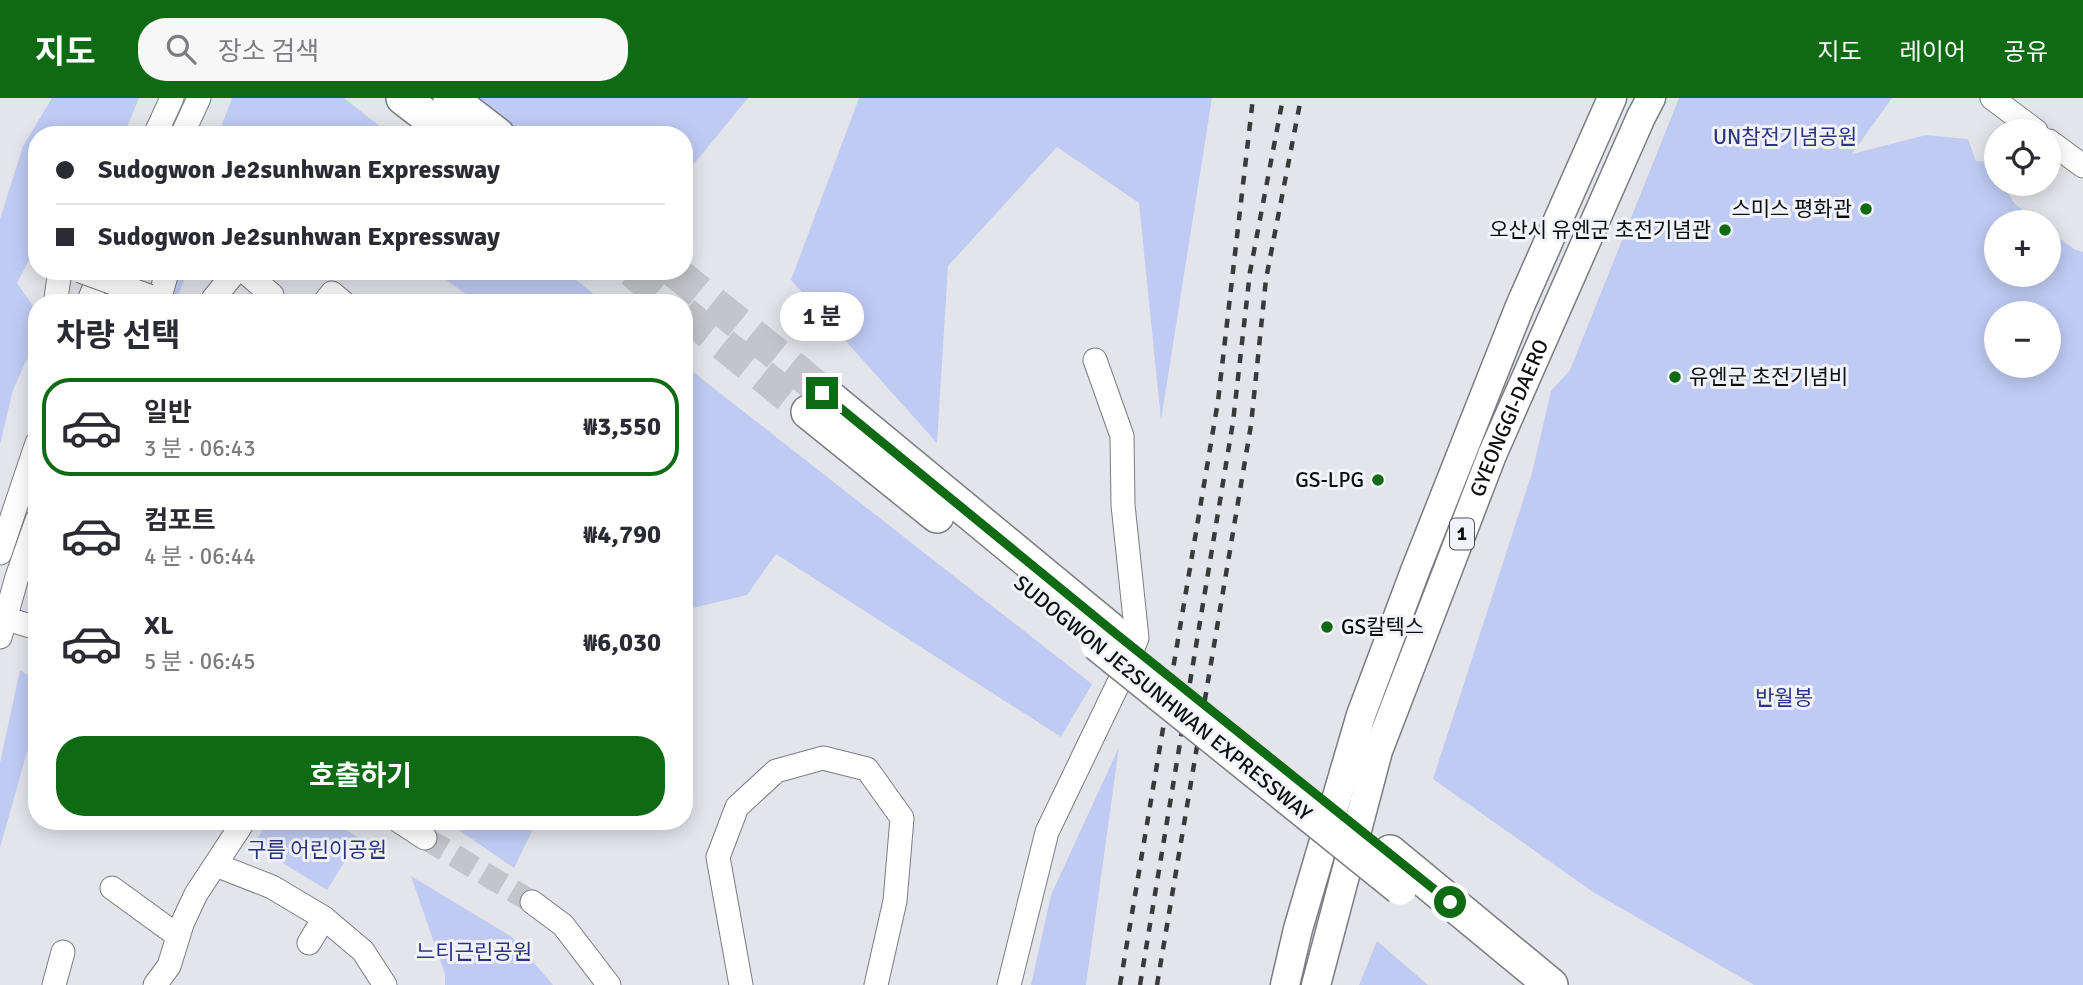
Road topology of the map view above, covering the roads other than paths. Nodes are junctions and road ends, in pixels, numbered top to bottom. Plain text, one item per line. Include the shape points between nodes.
1 (172, 98) edge
2 (199, 98) edge
3 (403, 98) edge
4 (450, 98) edge
5 (1612, 98) edge
6 (1651, 98) edge
7 (1992, 98) edge
8 (2020, 119) edge
9 (159, 126) edge
10 (186, 126) edge
11 (439, 126) edge
12 (486, 126) edge
13 (2061, 150) edge
14 (2083, 166) edge
15 (104, 280) edge
16 (229, 280) edge
17 (254, 280) edge
18 (142, 294) edge
19 (217, 294) edge
20 (271, 294) edge
21 (1095, 360) dead end
22 (815, 402) tunnel mouth
23 (28, 470) edge
24 (28, 547) edge
25 (0, 553) edge
26 (2, 624) edge
27 (28, 627) edge
28 (1103, 637) junction
29 (238, 830) edge
30 (413, 830) edge
31 (425, 838) tunnel mouth
32 (216, 865) junction
33 (112, 888) dead end
34 (531, 901) tunnel mouth
35 (324, 918) junction
36 (178, 936) junction
37 (309, 943) dead end
38 (62, 952) dead end
39 (54, 985) edge
40 (155, 985) edge
41 (385, 985) edge
42 (609, 985) edge
43 (741, 985) edge
44 (876, 985) edge
45 (1009, 985) edge
46 (1286, 985) edge
47 (1316, 985) edge
48 (1518, 985) edge
49 (1551, 985) edge

1 - 9 street
2 - 10 street
3 - 11 highway
4 - 12 highway
5 - 46 main road, GYEONGGI-DAERO / 1 via 1520,306 1361,715
6 - 47 main road, GYEONGGI-DAERO / 1 via 1492,455 1378,751
7 - 8 street
13 - 14 street
15 - 18 street, bridge
16 - 19 street
17 - 20 street
21 - 45 street via 1122,436 1123,505 1137,638 1047,832
22 - 28 highway, SUDOGWON JE2SUNHWAN EXPRESSWAY
23 - 25 street
24 - 26 street
26 - 27 street
28 - 48 highway, SUDOGWON JE2SUNHWAN EXPRESSWAY, bridge
28 - 49 highway, SUDOGWON JE2SUNHWAN EXPRESSWAY via 1390,852
29 - 32 street
30 - 31 street
32 - 35 street via 272,887
32 - 36 street via 196,894
33 - 36 street
34 - 42 street via 564,925
35 - 37 street
35 - 41 street via 363,951
36 - 40 street via 169,966
38 - 39 street
43 - 44 street via 718,857 737,807 776,771 823,758 867,769 902,818 895,901

